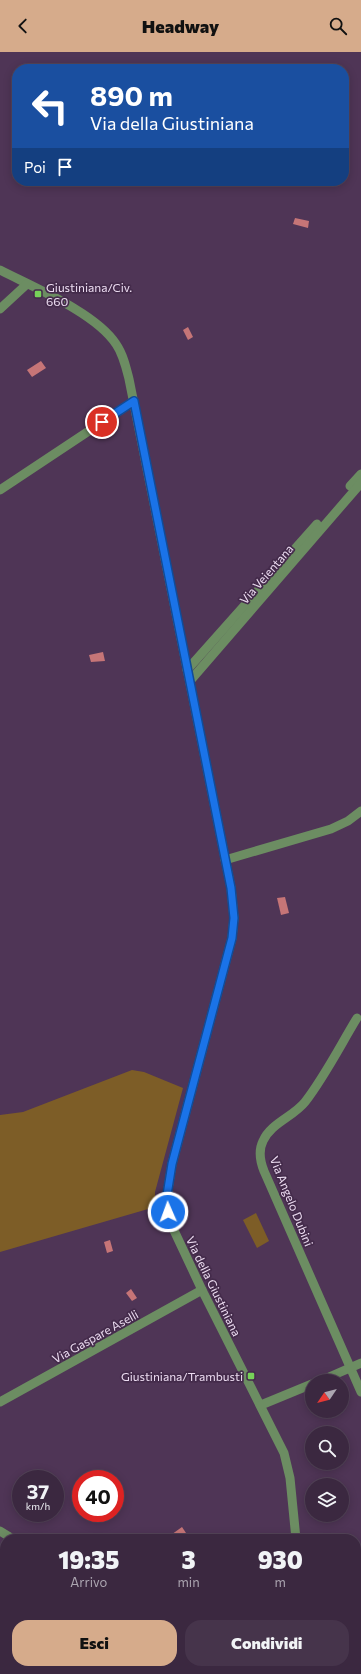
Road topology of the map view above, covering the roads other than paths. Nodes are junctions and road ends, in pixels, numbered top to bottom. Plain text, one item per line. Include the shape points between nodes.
1 (0, 270) edge
2 (27, 284) junction
3 (0, 309) edge
4 (134, 401) junction
5 (361, 474) edge
6 (361, 483) edge
7 (0, 490) edge
8 (188, 670) junction
9 (190, 681) junction
10 (361, 811) edge
11 (225, 860) junction
12 (357, 1018) dead end
13 (202, 1290) junction
14 (361, 1363) edge
15 (350, 1368) junction
16 (336, 1374) edge
17 (305, 1387) edge
18 (361, 1392) edge
19 (0, 1402) edge
20 (261, 1405) junction
21 (296, 1534) edge

1 - 2 street, Via della Giustiniana
2 - 3 street
2 - 4 street, Via della Giustiniana via 74,309 110,336 123,358
4 - 7 street
4 - 8 street, Via della Giustiniana
5 - 8 street, Via Veientana
6 - 9 street, Via Veientana
8 - 9 street, Via della Giustiniana
9 - 11 street, Via della Giustiniana
10 - 11 street via 331,829
11 - 13 street, Via della Giustiniana via 233,904 233,932 172,1164 167,1195 171,1224
12 - 15 street, Via Angelo Dubini via 304,1102 268,1133 262,1142 260,1154 264,1171
13 - 19 street, Via Gaspare Aselli
13 - 20 street, Via della Giustiniana
14 - 15 street
15 - 16 street
15 - 18 street, Via Angelo Dubini
17 - 20 street
20 - 21 street, Via della Giustiniana via 286,1459

